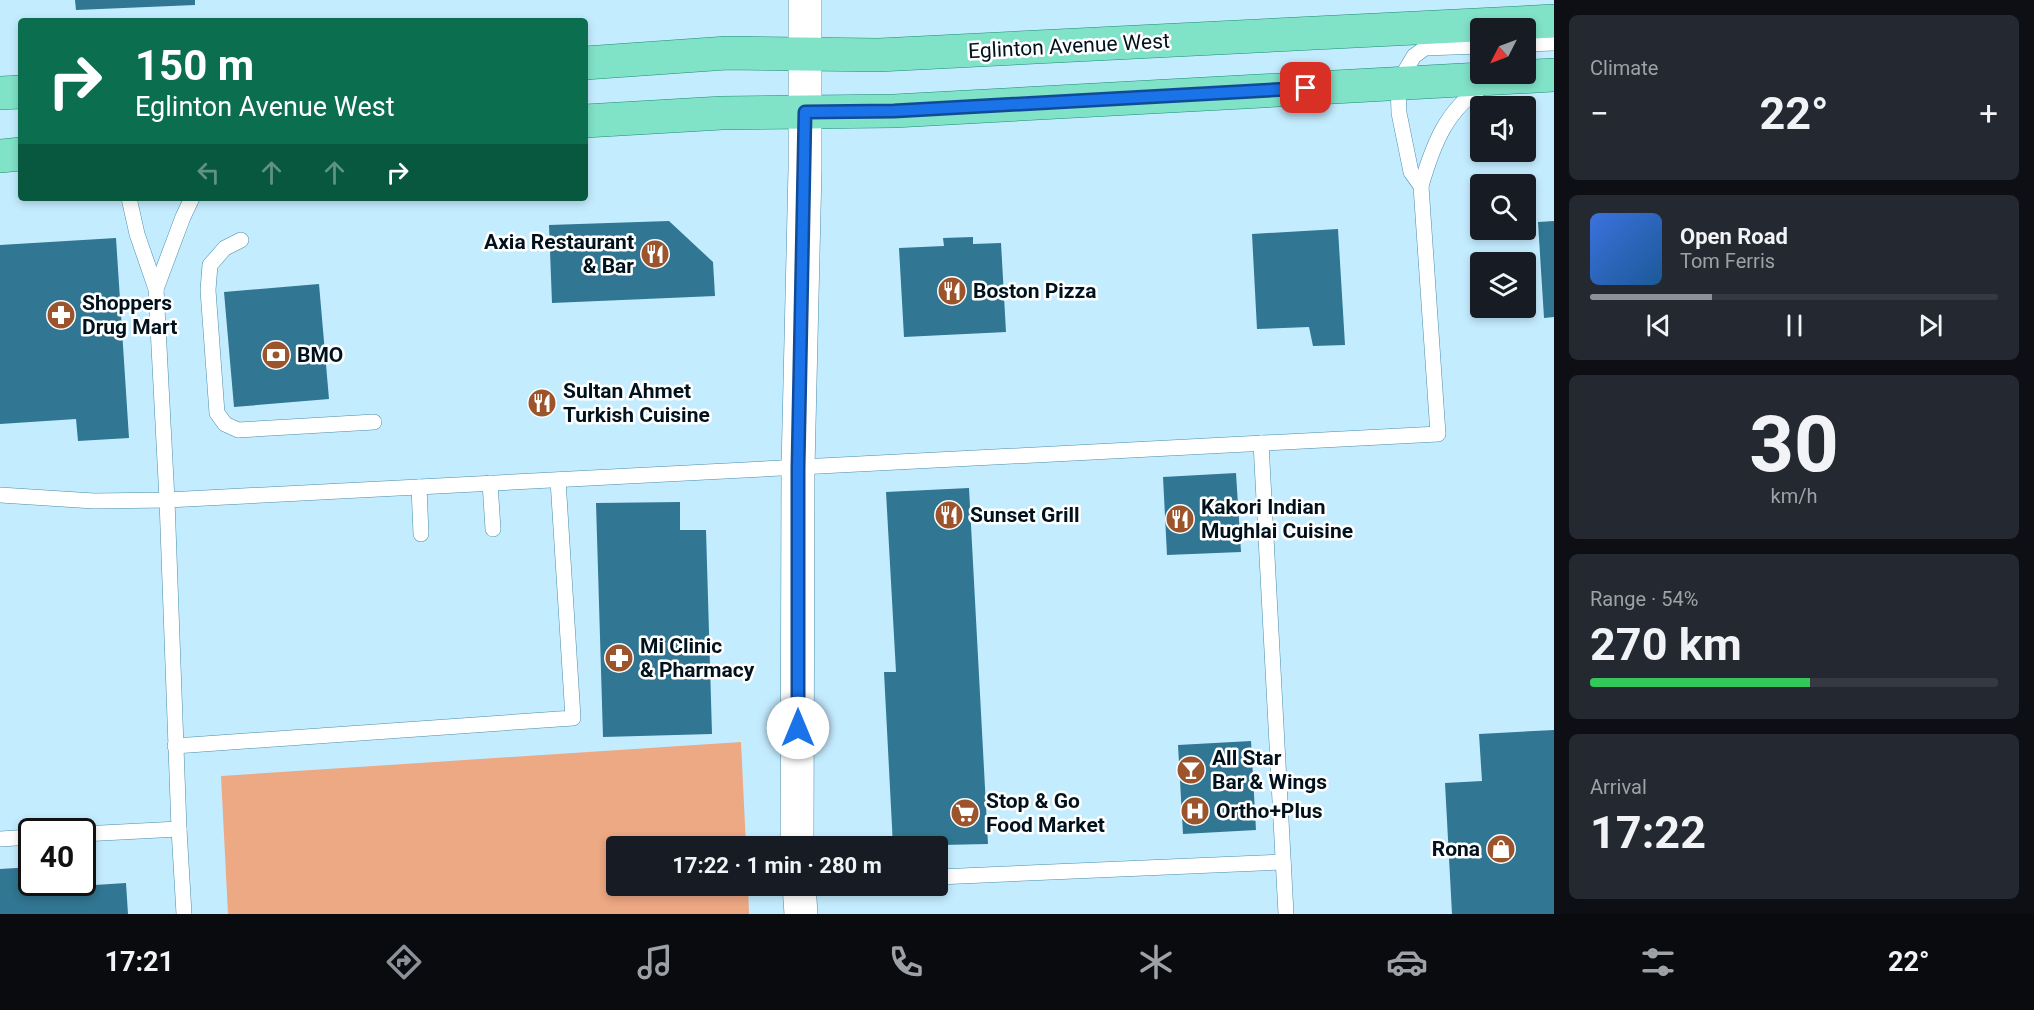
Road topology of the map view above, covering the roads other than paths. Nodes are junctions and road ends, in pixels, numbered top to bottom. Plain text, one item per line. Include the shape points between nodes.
1 (805, 0) edge
2 (1554, 21) edge
3 (1554, 43) edge
4 (1536, 44) edge
5 (1470, 46) edge
6 (805, 54) junction
7 (588, 63) edge
8 (1554, 75) edge
9 (1536, 76) edge
10 (1470, 79) edge
11 (1398, 83) junction
12 (1487, 84) edge
13 (0, 93) edge
14 (18, 93) edge
15 (805, 112) junction
16 (588, 121) edge
17 (18, 154) edge
18 (0, 156) edge
19 (1421, 186) junction
20 (130, 201) edge
21 (190, 201) edge
22 (241, 240) dead end
23 (156, 289) junction
24 (374, 422) dead end
25 (1261, 443) junction
26 (798, 468) junction
27 (558, 480) junction
28 (490, 483) junction
29 (419, 487) junction
30 (0, 495) edge
31 (167, 500) junction
32 (494, 529) dead end
33 (421, 534) dead end
34 (176, 746) junction
35 (178, 829) junction
36 (96, 833) edge
37 (797, 836) edge
38 (18, 838) edge
39 (0, 839) edge
40 (1283, 862) junction
41 (948, 877) edge
42 (800, 896) edge
43 (184, 914) edge
44 (801, 914) edge
45 (1286, 914) edge

1 - 6 street
2 - 6 main road, Eglinton Avenue West via 879,56
3 - 4 lane
5 - 11 lane via 1425,48 1414,56
6 - 7 main road, Eglinton Avenue West via 727,53
6 - 15 street
8 - 9 main road
10 - 11 main road
11 - 15 main road via 894,111
11 - 19 lane via 1399,113 1411,172
12 - 19 lane via 1468,95 1442,129
13 - 14 main road
15 - 16 main road
15 - 26 street
17 - 18 main road
19 - 25 lane via 1438,434
20 - 23 lane
21 - 23 lane
22 - 24 lane via 225,248 210,265 208,290 217,412 225,424 238,429
23 - 31 lane
25 - 26 lane
25 - 40 lane
26 - 27 lane
26 - 37 street
27 - 28 lane
27 - 34 lane via 573,718
28 - 29 lane
28 - 32 lane
29 - 31 lane
29 - 33 lane
30 - 31 lane via 94,501
31 - 34 lane
34 - 35 lane
35 - 36 lane
35 - 43 lane
38 - 39 lane
40 - 41 lane
40 - 45 lane
42 - 44 street

